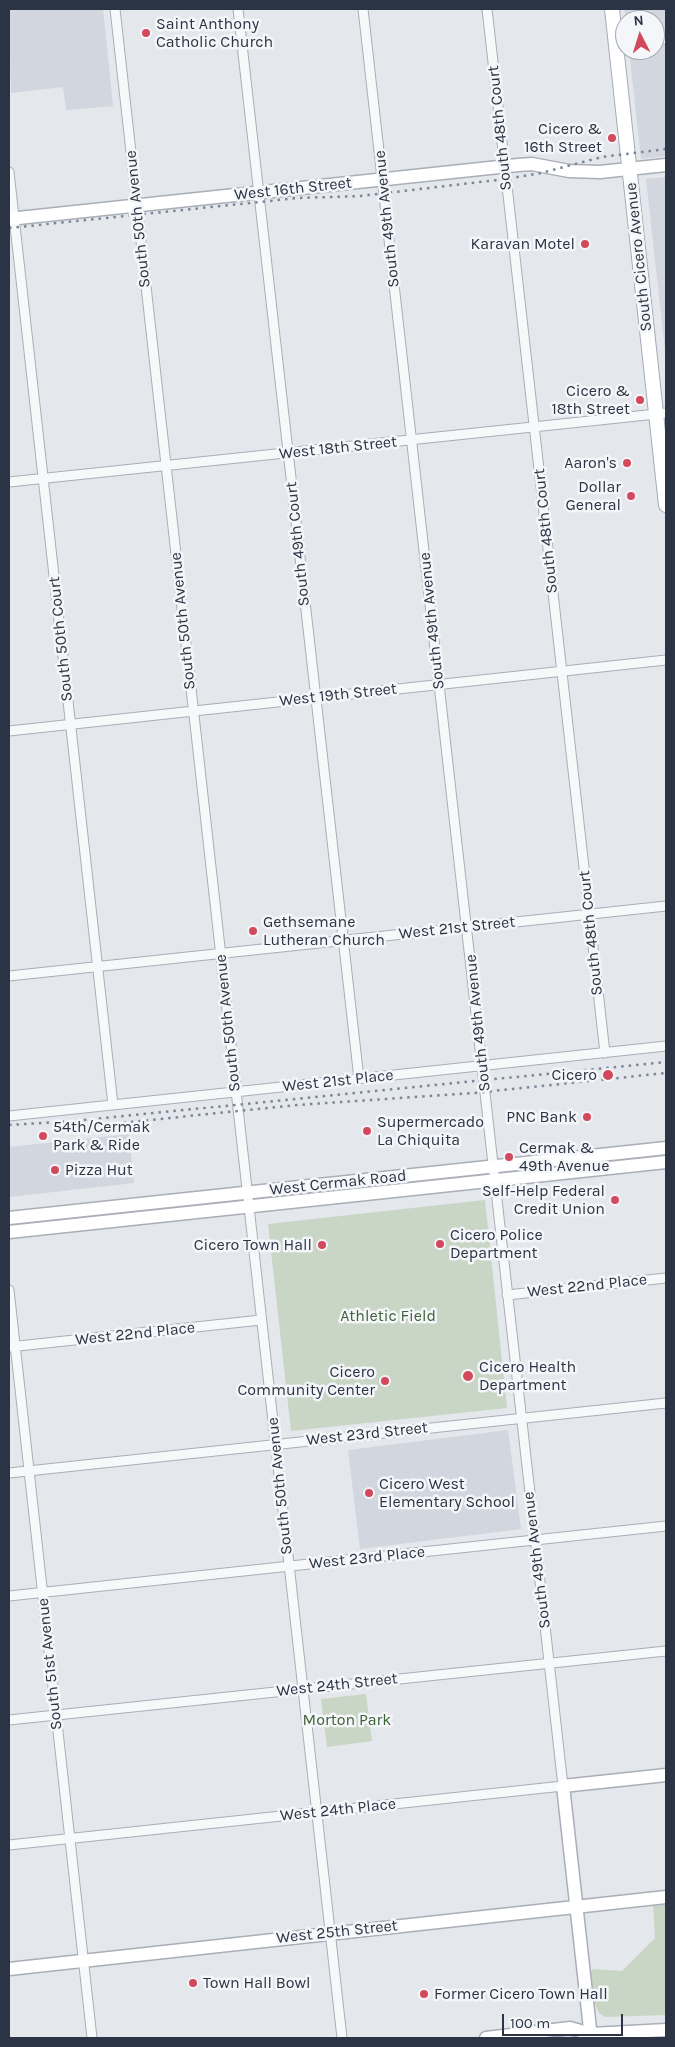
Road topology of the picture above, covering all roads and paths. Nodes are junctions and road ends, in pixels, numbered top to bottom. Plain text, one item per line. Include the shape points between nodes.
1 (115, 9) edge
2 (238, 9) edge
3 (363, 9) edge
4 (487, 9) edge
5 (612, 9) edge
6 (615, 22) edge
7 (621, 60) edge
8 (666, 165) edge
9 (505, 166) junction
10 (630, 169) junction
11 (9, 172) edge
12 (382, 179) junction
13 (259, 192) junction
14 (137, 205) junction
15 (11, 218) edge
16 (661, 414) edge
17 (534, 427) junction
18 (412, 440) junction
19 (288, 453) junction
20 (166, 466) junction
21 (43, 479) junction
22 (9, 482) edge
23 (666, 505) edge
24 (666, 660) edge
25 (562, 671) junction
26 (439, 684) junction
27 (316, 697) junction
28 (193, 710) junction
29 (70, 724) junction
30 (9, 730) edge
31 (666, 906) edge
32 (589, 914) junction
33 (467, 927) junction
34 (342, 940) junction
35 (220, 954) junction
36 (98, 967) junction
37 (9, 976) edge
38 (666, 1046) edge
39 (605, 1053) junction
40 (483, 1066) junction
41 (359, 1079) junction
42 (236, 1092) junction
43 (113, 1105) junction
44 (9, 1116) edge
45 (666, 1148) edge
46 (666, 1162) edge
47 (494, 1166) junction
48 (496, 1180) junction
49 (247, 1192) junction
50 (249, 1206) junction
51 (9, 1218) edge
52 (9, 1232) edge
53 (666, 1278) edge
54 (9, 1290) edge
55 (508, 1295) junction
56 (262, 1320) junction
57 (12, 1347) edge
58 (666, 1403) edge
59 (520, 1418) junction
60 (275, 1445) junction
61 (29, 1471) junction
62 (9, 1473) edge
63 (666, 1526) edge
64 (534, 1540) junction
65 (289, 1566) junction
66 (42, 1592) junction
67 (9, 1596) edge
68 (666, 1651) edge
69 (548, 1663) junction
70 (303, 1689) junction
71 (56, 1715) junction
72 (9, 1720) edge
73 (666, 1775) edge
74 (563, 1786) junction
75 (316, 1812) junction
76 (70, 1838) junction
77 (9, 1844) edge
78 (666, 1897) edge
79 (576, 1906) junction
80 (330, 1933) junction
81 (84, 1961) junction
82 (9, 1969) edge
83 (340, 2018) junction
84 (666, 2030) edge
85 (587, 2037) edge
86 (92, 2038) edge
87 (336, 2038) edge
88 (342, 2038) edge
89 (486, 2038) edge

1 - 14 street, South 50th Avenue
2 - 13 street, South 49th Court
3 - 12 street, South 49th Avenue
4 - 9 street, South 48th Court
5 - 6 main road, South Cicero Avenue
7 - 10 main road, South Cicero Avenue
8 - 10 street, West 16th Street
9 - 10 street, West 16th Street via 532,164 586,172
9 - 12 street, West 16th Street
9 - 17 street, South 48th Court
10 - 16 main road, South Cicero Avenue
11 - 15 street, South 50th Court
12 - 13 street, West 16th Street
12 - 18 street, South 49th Avenue
13 - 14 street, West 16th Street
13 - 19 street, South 49th Court
14 - 15 street, West 16th Street
14 - 20 street, South 50th Avenue
15 - 21 street, South 50th Court
16 - 17 street, West 18th Street
16 - 23 main road, South Cicero Avenue
17 - 18 street, West 18th Street
17 - 25 street, South 48th Court
18 - 19 street, West 18th Street
18 - 26 street, South 49th Avenue
19 - 20 street, West 18th Street
19 - 27 street, South 49th Court
20 - 21 street, West 18th Street
20 - 28 street, South 50th Avenue
21 - 22 street, West 18th Street
21 - 29 street, South 50th Court
24 - 25 street, West 19th Street
25 - 26 street, West 19th Street
25 - 32 street, South 48th Court
26 - 27 street, West 19th Street
26 - 33 street, South 49th Avenue
27 - 28 street, West 19th Street
27 - 34 street, South 49th Court
28 - 29 street, West 19th Street
28 - 35 street, South 50th Avenue
29 - 30 street, West 19th Street
29 - 36 street, South 50th Court
31 - 32 street, West 21st Street
32 - 33 street, West 21st Street
32 - 39 street, South 48th Court
33 - 34 street, West 21st Street
33 - 40 street, South 49th Avenue
34 - 35 street, West 21st Street
34 - 41 street, South 49th Court
35 - 36 street, West 21st Street
35 - 42 street, South 50th Avenue
36 - 37 street, West 21st Street
36 - 43 street, South 50th Court
38 - 39 street, West 21st Place
39 - 40 street, West 21st Place
40 - 41 street, West 21st Place
40 - 47 street, South 49th Avenue
41 - 42 street, West 21st Place
42 - 43 street, West 21st Place
42 - 49 street, South 50th Avenue
43 - 44 street, West 21st Place
45 - 47 street, West Cermak Road
46 - 48 street, West Cermak Road
47 - 48 street, South 49th Avenue
47 - 49 street, West Cermak Road
48 - 50 street, West Cermak Road
48 - 55 street, South 49th Avenue
49 - 50 street, South 50th Avenue
49 - 51 street, West Cermak Road
50 - 52 street, West Cermak Road
50 - 56 street, South 50th Avenue
53 - 55 street, West 22nd Place
54 - 57 street, South 51st Avenue
55 - 59 street, South 49th Avenue
56 - 57 street, West 22nd Place
56 - 60 street, South 50th Avenue
57 - 61 street, South 51st Avenue
58 - 59 street, West 23rd Street
59 - 60 street, West 23rd Street
59 - 64 street, South 49th Avenue
60 - 61 street, West 23rd Street
60 - 65 street, South 50th Avenue
61 - 62 street, West 23rd Street
61 - 66 street, South 51st Avenue
63 - 64 street, West 23rd Place
64 - 65 street, West 23rd Place
64 - 69 street, South 49th Avenue
65 - 66 street, West 23rd Place
65 - 70 street, South 50th Avenue
66 - 67 street, West 23rd Place
66 - 71 street, South 51st Avenue
68 - 69 street, West 24th Street
69 - 70 street, West 24th Street
69 - 74 street, South 49th Avenue
70 - 71 street, West 24th Street
70 - 75 street, South 50th Avenue
71 - 72 street, West 24th Street
71 - 76 street, South 51st Avenue
73 - 74 street, West 24th Place
74 - 75 street, West 24th Place
74 - 79 street, South 49th Avenue
75 - 76 street, West 24th Place
75 - 80 street, South 50th Avenue
76 - 77 street, West 24th Place
76 - 81 street, South 51st Avenue
78 - 79 street, West 25th Street
79 - 80 street, West 25th Street
79 - 85 street, South 49th Avenue
80 - 81 street, West 25th Street
80 - 83 street, South 50th Avenue
81 - 82 street, West 25th Street
81 - 86 street, South 51st Avenue
83 - 87 street
83 - 88 street, South 50th Avenue
84 - 85 street
85 - 89 street via 570,2028

